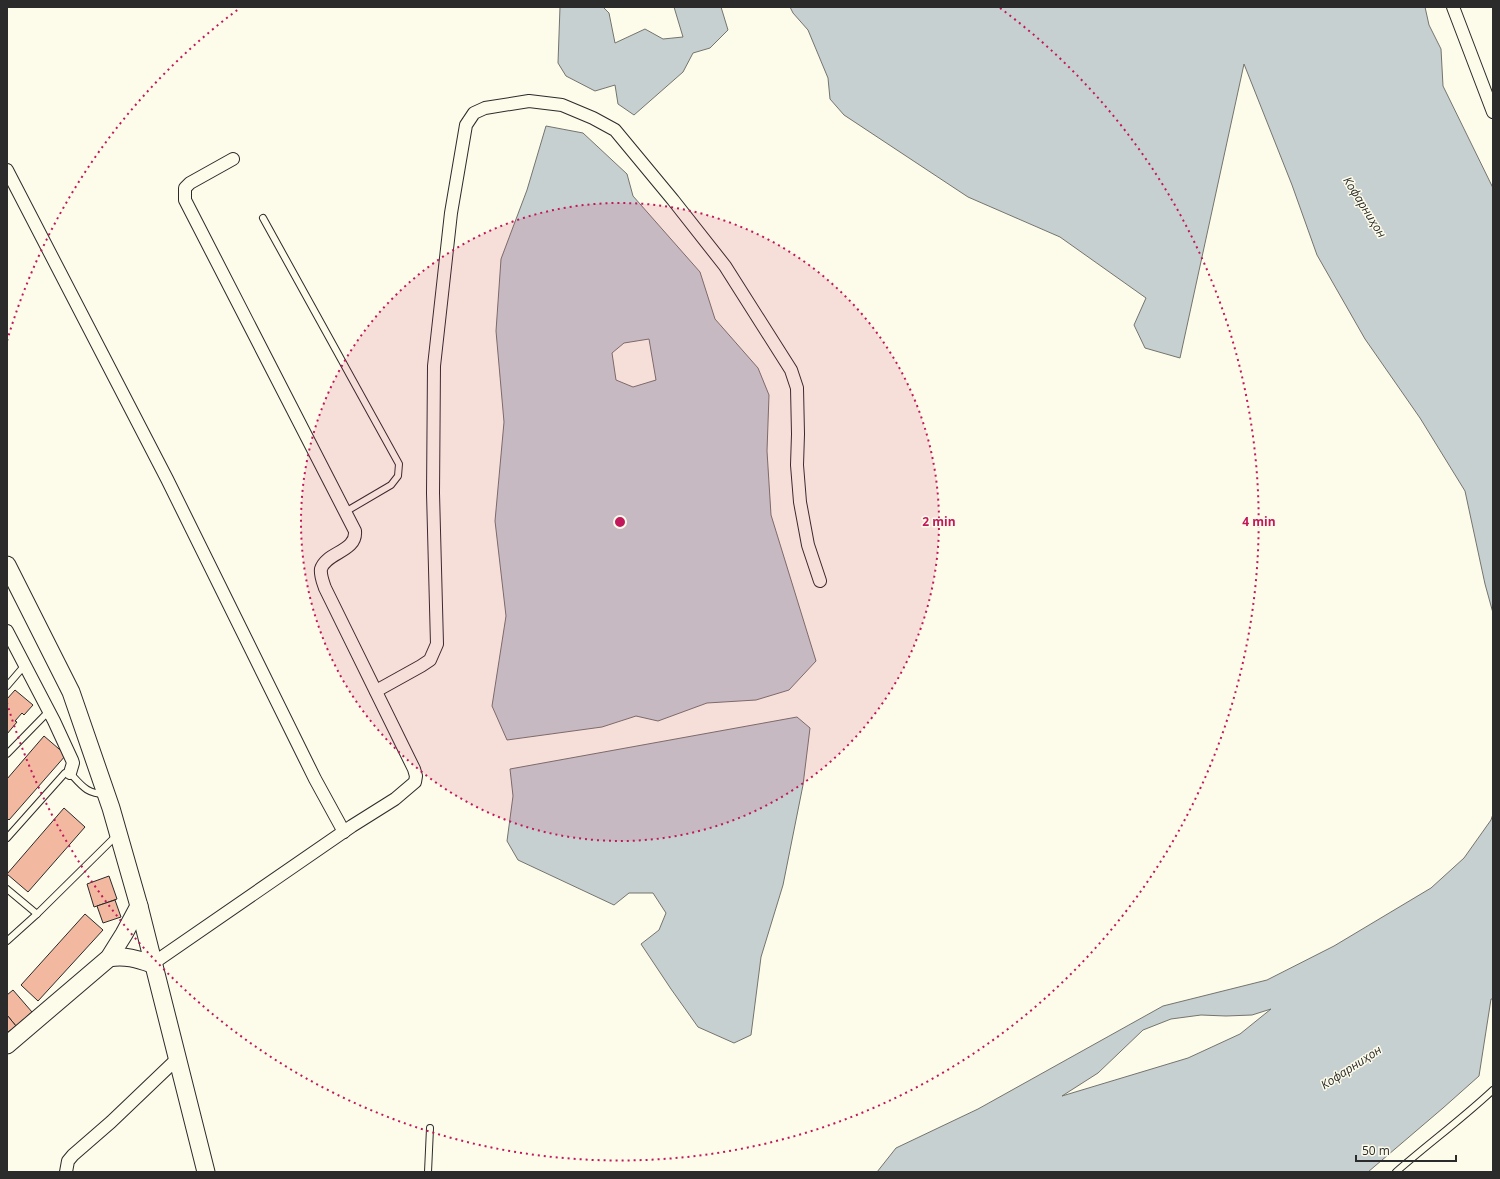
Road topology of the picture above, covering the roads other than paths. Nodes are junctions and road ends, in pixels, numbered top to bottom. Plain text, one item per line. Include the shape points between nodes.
1 (1453, 7) edge
2 (1493, 112) edge
3 (233, 159) dead end
4 (7, 170) edge
5 (263, 218) dead end
6 (345, 512) junction
7 (7, 565) edge
8 (820, 581) dead end
9 (7, 631) edge
10 (25, 666) junction
11 (7, 686) edge
12 (376, 691) junction
13 (49, 711) junction
14 (7, 754) edge
15 (70, 773) junction
16 (107, 794) junction
17 (344, 832) junction
18 (118, 834) junction
19 (7, 838) edge
20 (7, 889) edge
21 (139, 906) junction
22 (37, 914) junction
23 (7, 941) edge
24 (109, 958) junction
25 (152, 964) junction
26 (7, 1045) edge
27 (178, 1058) junction
28 (1493, 1090) edge
29 (430, 1128) dead end
30 (202, 1168) edge
31 (66, 1172) edge
32 (428, 1172) edge
33 (1396, 1172) edge

1 - 2 street
3 - 6 street via 190,182 185,188 185,200
4 - 17 street via 167,479
5 - 6 lane via 399,464 398,476 391,485
6 - 12 street via 355,531 354,542 324,563 322,577
7 - 16 main road via 71,692
8 - 12 street via 808,544 800,502 797,465 797,388 791,370 725,266 615,130 562,105 529,101 485,108 474,113 466,125 451,213 434,366 433,493 437,644 430,660
9 - 10 street
10 - 11 lane
10 - 13 street
12 - 17 street via 414,769 415,782 395,799
13 - 14 lane
13 - 15 street via 72,760
15 - 16 lane via 90,792
15 - 19 lane via 65,773
16 - 18 main road
17 - 25 street
18 - 21 main road
18 - 22 lane
20 - 22 lane
21 - 24 main road
21 - 25 main road
22 - 23 lane
24 - 25 main road via 131,957
24 - 26 main road
25 - 27 main road
27 - 30 main road
27 - 31 street via 73,1155 68,1161
28 - 33 lane
29 - 32 lane

